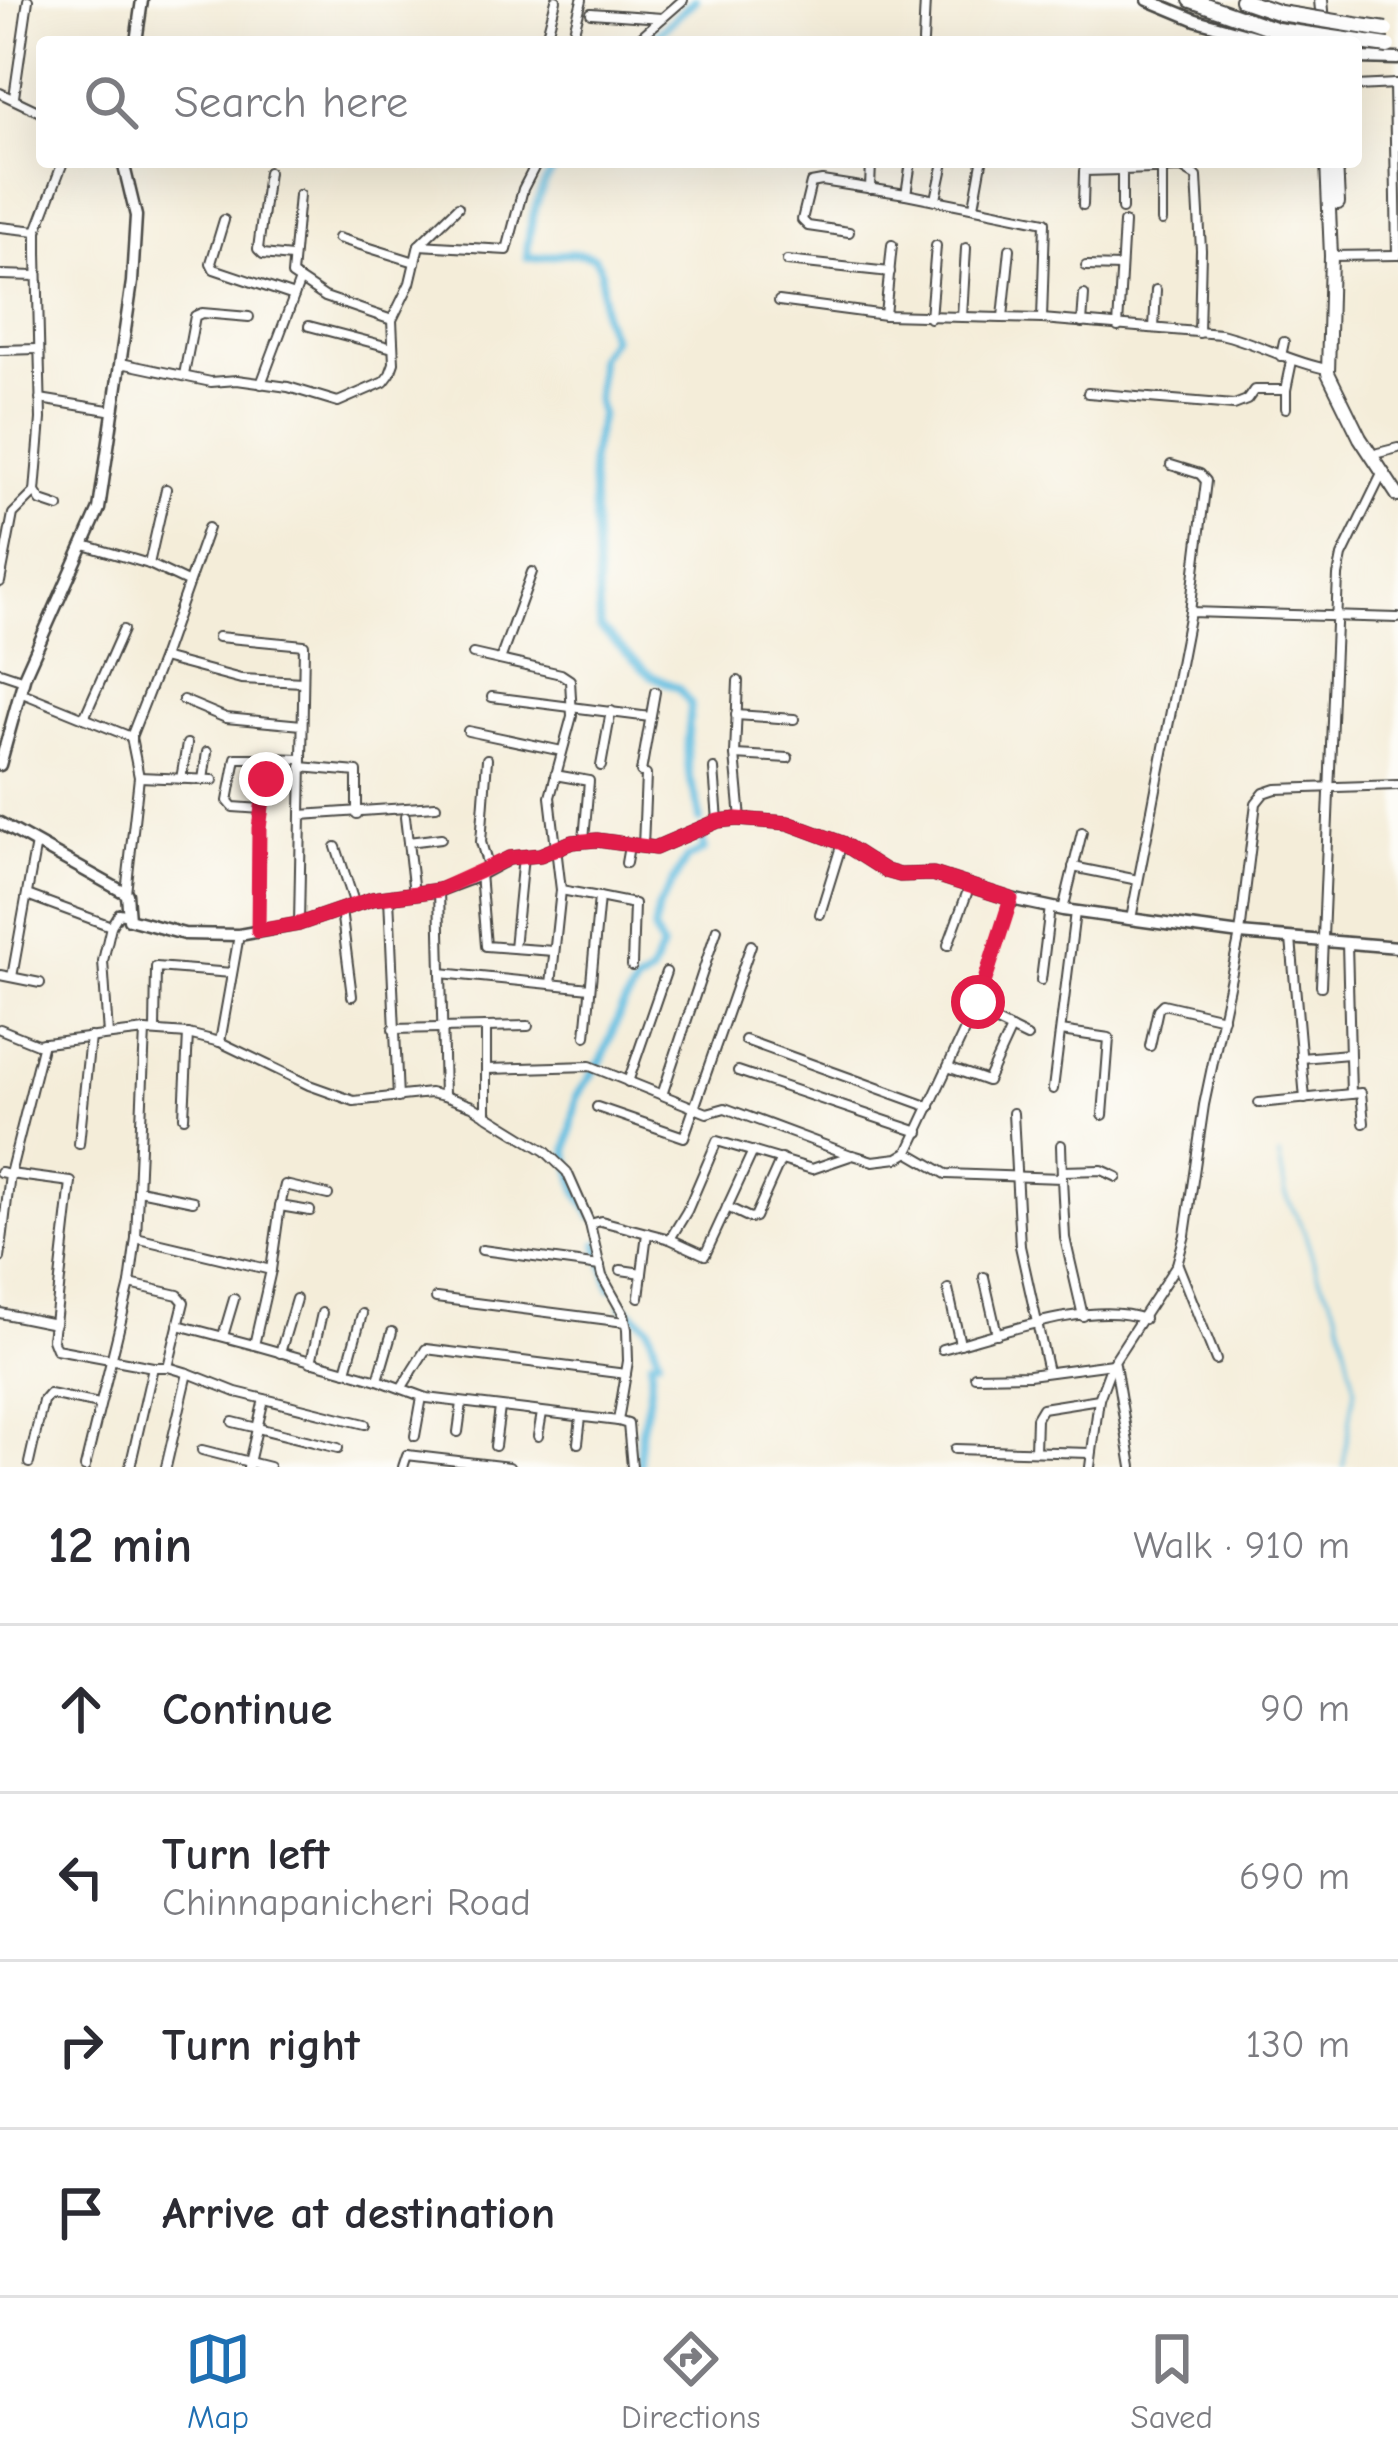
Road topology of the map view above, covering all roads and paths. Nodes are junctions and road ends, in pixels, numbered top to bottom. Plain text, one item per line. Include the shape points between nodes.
1 (28, 0) edge
2 (142, 0) edge
3 (556, 0) edge
4 (582, 0) edge
5 (683, 0) edge
6 (925, 0) edge
7 (1148, 0) edge
8 (1190, 0) edge
9 (1242, 0) edge
10 (1317, 0) edge
11 (590, 13) dead end
12 (662, 18) junction
13 (137, 36) edge
14 (547, 36) edge
15 (573, 36) edge
16 (642, 36) edge
17 (923, 36) edge
18 (1276, 36) edge
19 (1320, 36) edge
20 (1362, 40) edge
21 (1394, 42) edge
22 (1362, 55) edge
23 (1396, 84) edge
24 (1362, 86) edge
25 (0, 93) edge
26 (14, 97) junction
27 (36, 110) edge
28 (61, 168) edge
29 (124, 168) edge
30 (534, 168) edge
31 (871, 168) edge
32 (910, 168) edge
33 (943, 168) edge
34 (981, 168) edge
35 (1332, 168) edge
36 (1162, 169) junction
37 (1123, 170) junction
38 (268, 172) dead end
39 (870, 189) junction
40 (906, 194) junction
41 (299, 195) dead end
42 (937, 200) junction
43 (1083, 205) dead end
44 (974, 206) junction
45 (458, 207) dead end
46 (1122, 209) dead end
47 (224, 220) dead end
48 (1162, 221) dead end
49 (1124, 223) dead end
50 (0, 226) edge
51 (37, 231) junction
52 (848, 232) dead end
53 (338, 238) dead end
54 (419, 245) junction
55 (892, 245) dead end
56 (936, 247) dead end
57 (966, 248) dead end
58 (1010, 249) dead end
59 (1397, 255) edge
60 (1335, 256) junction
61 (291, 257) junction
62 (787, 261) dead end
63 (416, 262) junction
64 (1086, 266) dead end
65 (1121, 267) junction
66 (890, 272) junction
67 (0, 275) edge
68 (37, 276) junction
69 (299, 283) junction
70 (1156, 290) dead end
71 (1084, 295) dead end
72 (294, 296) junction
73 (779, 301) dead end
74 (885, 315) junction
75 (962, 316) junction
76 (249, 317) dead end
77 (1004, 317) junction
78 (930, 318) junction
79 (1042, 319) junction
80 (392, 320) junction
81 (1082, 323) junction
82 (309, 326) dead end
83 (1118, 327) junction
84 (1154, 328) junction
85 (1199, 333) junction
86 (1283, 342) dead end
87 (38, 349) junction
88 (393, 349) junction
89 (0, 350) edge
90 (1281, 356) junction
91 (1292, 361) junction
92 (121, 363) junction
93 (1327, 369) junction
94 (184, 375) junction
95 (261, 384) junction
96 (1286, 390) junction
97 (1088, 393) dead end
98 (40, 399) junction
99 (1286, 408) dead end
100 (114, 411) junction
101 (1398, 448) edge
102 (1378, 453) junction
103 (1172, 465) dead end
104 (1384, 471) junction
105 (1398, 484) edge
106 (166, 489) dead end
107 (35, 492) junction
108 (1398, 496) edge
109 (59, 507) dead end
110 (208, 528) dead end
111 (4, 544) edge
112 (85, 545) junction
113 (149, 564) junction
114 (532, 572) dead end
115 (0, 582) edge
116 (187, 582) junction
117 (1190, 612) junction
118 (1336, 614) junction
119 (1398, 618) edge
120 (123, 630) dead end
121 (218, 637) dead end
122 (473, 654) dead end
123 (162, 658) junction
124 (500, 659) junction
125 (0, 672) edge
126 (738, 681) dead end
127 (302, 682) junction
128 (22, 686) junction
129 (656, 692) dead end
130 (492, 697) dead end
131 (183, 700) dead end
132 (572, 707) junction
133 (611, 711) junction
134 (736, 715) junction
135 (650, 717) junction
136 (84, 718) junction
137 (794, 719) dead end
138 (302, 725) junction
139 (468, 731) dead end
140 (130, 737) junction
141 (187, 744) dead end
142 (562, 751) junction
143 (207, 752) dead end
144 (735, 755) junction
145 (268, 758) junction
146 (788, 758) dead end
147 (487, 759) dead end
148 (301, 763) junction
149 (0, 765) edge
150 (601, 766) dead end
151 (714, 770) dead end
152 (555, 775) junction
153 (139, 777) junction
154 (181, 779) junction
155 (1398, 785) edge
156 (1327, 787) junction
157 (436, 806) dead end
158 (262, 809) junction
159 (357, 814) junction
160 (301, 815) junction
161 (405, 817) dead end
162 (741, 819) junction
163 (718, 821) junction
164 (0, 823) edge
165 (1082, 832) dead end
166 (441, 838) dead end
167 (584, 840) junction
168 (407, 842) junction
169 (36, 843) junction
170 (842, 843) junction
171 (628, 845) junction
172 (336, 847) dead end
173 (644, 847) junction
174 (554, 849) junction
175 (523, 856) junction
176 (626, 863) dead end
177 (1073, 867) junction
178 (484, 869) junction
179 (1138, 880) junction
180 (970, 885) junction
181 (439, 890) junction
182 (561, 890) junction
183 (125, 893) junction
184 (414, 893) junction
185 (26, 895) junction
186 (388, 897) junction
187 (598, 897) junction
188 (1011, 899) junction
189 (355, 905) junction
190 (341, 910) junction
191 (1063, 910) junction
192 (820, 914) dead end
193 (129, 915) junction
194 (1130, 921) junction
195 (299, 924) junction
196 (111, 926) junction
197 (717, 929) dead end
198 (258, 931) junction
199 (239, 934) junction
200 (1240, 934) junction
201 (1291, 939) junction
202 (1320, 941) junction
203 (1346, 943) junction
204 (751, 945) dead end
205 (948, 945) dead end
206 (1398, 947) edge
207 (514, 948) junction
208 (554, 951) junction
209 (632, 966) dead end
210 (666, 972) dead end
211 (232, 974) junction
212 (441, 974) junction
213 (0, 975) edge
214 (12, 977) junction
215 (1041, 980) dead end
216 (40, 983) dead end
217 (551, 984) junction
218 (1321, 986) dead end
219 (590, 988) junction
220 (352, 996) dead end
221 (974, 1011) junction
222 (1222, 1018) junction
223 (528, 1026) dead end
224 (486, 1027) junction
225 (0, 1029) edge
226 (393, 1029) junction
227 (442, 1029) junction
228 (1012, 1029) junction
229 (150, 1031) junction
230 (1061, 1031) junction
231 (188, 1034) junction
232 (108, 1035) junction
233 (586, 1036) dead end
234 (89, 1037) junction
235 (1027, 1037) dead end
236 (745, 1040) dead end
237 (220, 1042) junction
238 (43, 1043) junction
239 (1150, 1046) dead end
240 (1349, 1054) junction
241 (1301, 1058) junction
242 (948, 1067) junction
243 (486, 1069) junction
244 (738, 1071) dead end
245 (628, 1082) junction
246 (1053, 1089) dead end
247 (1351, 1094) junction
248 (662, 1095) junction
249 (444, 1096) junction
250 (398, 1098) junction
251 (1305, 1099) junction
252 (1259, 1103) dead end
253 (596, 1107) dead end
254 (930, 1107) junction
255 (694, 1108) junction
256 (1013, 1114) dead end
257 (486, 1115) junction
258 (1103, 1115) dead end
259 (184, 1117) dead end
260 (1364, 1123) dead end
261 (919, 1132) junction
262 (80, 1144) dead end
263 (1061, 1145) dead end
264 (753, 1151) junction
265 (908, 1152) junction
266 (853, 1155) junction
267 (781, 1159) junction
268 (5, 1173) edge
269 (1062, 1174) junction
270 (1016, 1176) junction
271 (1117, 1178) dead end
272 (139, 1190) junction
273 (328, 1195) dead end
274 (193, 1201) dead end
275 (280, 1206) junction
276 (727, 1207) junction
277 (310, 1211) dead end
278 (590, 1224) junction
279 (647, 1233) junction
280 (136, 1238) junction
281 (670, 1239) junction
282 (482, 1250) dead end
283 (0, 1258) edge
284 (1177, 1264) junction
285 (600, 1266) junction
286 (271, 1270) junction
287 (621, 1270) dead end
288 (642, 1273) junction
289 (984, 1277) dead end
290 (130, 1284) junction
291 (948, 1289) dead end
292 (639, 1297) dead end
293 (436, 1298) dead end
294 (234, 1299) dead end
295 (296, 1299) dead end
296 (0, 1313) edge
297 (322, 1313) dead end
298 (362, 1314) dead end
299 (1083, 1316) junction
300 (1144, 1319) junction
301 (626, 1322) junction
302 (55, 1324) junction
303 (1036, 1324) junction
304 (178, 1325) junction
305 (392, 1332) dead end
306 (997, 1334) junction
307 (223, 1336) junction
308 (960, 1344) junction
309 (254, 1345) junction
310 (942, 1349) dead end
311 (280, 1353) junction
312 (110, 1360) junction
313 (1216, 1360) dead end
314 (311, 1362) junction
315 (1113, 1364) junction
316 (153, 1367) junction
317 (167, 1367) junction
318 (346, 1371) junction
319 (1048, 1372) junction
320 (188, 1373) junction
321 (626, 1374) junction
322 (974, 1376) dead end
323 (378, 1379) junction
324 (402, 1388) junction
325 (422, 1396) junction
326 (264, 1399) junction
327 (1099, 1400) junction
328 (462, 1402) junction
329 (99, 1405) junction
330 (500, 1408) junction
331 (542, 1413) junction
332 (581, 1417) junction
333 (618, 1421) junction
334 (233, 1422) dead end
335 (365, 1424) dead end
336 (258, 1428) junction
337 (458, 1432) dead end
338 (416, 1436) dead end
339 (538, 1436) dead end
340 (578, 1443) dead end
341 (495, 1446) dead end
342 (338, 1448) dead end
343 (955, 1449) dead end
344 (202, 1450) dead end
345 (1035, 1450) junction
346 (1090, 1454) junction
347 (29, 1463) dead end
348 (249, 1465) edge
349 (85, 1467) edge
350 (130, 1467) edge
351 (166, 1467) edge
352 (268, 1467) edge
353 (403, 1467) edge
354 (509, 1467) edge
355 (632, 1467) edge
356 (1090, 1467) edge
357 (1132, 1467) edge

1 - 26 street
2 - 13 street
3 - 14 street
4 - 15 street
5 - 12 street
6 - 17 street
7 - 18 street via 1196,20
8 - 18 highway
9 - 21 highway, bridge
10 - 19 main road
11 - 12 street
12 - 16 street
20 - 21 highway, bridge
21 - 22 street
23 - 24 street
23 - 59 street
25 - 26 street
26 - 27 street
28 - 51 street
29 - 92 street via 136,216
30 - 54 street via 507,250
31 - 39 street
32 - 40 street
33 - 42 street
34 - 44 street
35 - 60 main road
36 - 37 street
36 - 48 street
36 - 85 street via 1197,177
37 - 43 street via 1084,171
37 - 46 street
38 - 61 street via 258,249
39 - 40 street
39 - 52 street via 808,187 805,223
40 - 42 street
41 - 61 street
42 - 44 street
44 - 79 street via 1045,222
45 - 54 street
47 - 72 street via 214,269
49 - 65 street
50 - 51 street
51 - 68 street
53 - 63 street
54 - 63 street
55 - 66 street
56 - 78 street
57 - 75 street
58 - 77 street
59 - 60 street
60 - 93 main road
60 - 102 main road via 1335,371
61 - 69 street
62 - 66 street
63 - 80 street
64 - 65 street
65 - 83 street
66 - 74 street
67 - 68 street
68 - 87 street
69 - 72 street
69 - 80 street
70 - 84 street
71 - 81 street
72 - 95 street
73 - 74 street
74 - 78 street
75 - 77 street
75 - 78 street
76 - 94 street via 195,316
77 - 79 street
79 - 81 street
80 - 88 street
81 - 83 street
82 - 88 street
83 - 84 street
84 - 85 street
85 - 90 street
86 - 90 street
87 - 89 street
87 - 98 street
88 - 95 street via 384,382 338,402
90 - 91 street
91 - 93 street
91 - 96 street
92 - 94 street
92 - 100 street
93 - 104 main road
94 - 95 street
96 - 97 street via 1254,390 1234,405
96 - 99 street
98 - 100 street
98 - 107 street
100 - 112 street via 99,509
101 - 102 street
102 - 104 main road
103 - 117 street via 1206,481
104 - 105 main road
104 - 108 main road
104 - 118 street via 1342,556
106 - 113 street
107 - 109 street
107 - 111 street via 18,506
110 - 116 street
111 - 115 street
112 - 113 street
112 - 128 street
113 - 116 street
114 - 124 street
116 - 123 street
117 - 118 street
117 - 179 street
118 - 119 street
118 - 156 street
120 - 136 street
121 - 127 street via 302,644
122 - 124 street
123 - 127 street via 241,679
123 - 140 street
124 - 132 street via 566,676
125 - 128 street
126 - 134 street
127 - 138 street
128 - 136 street
128 - 149 street
129 - 135 street
130 - 132 street
131 - 138 street via 226,718
132 - 133 street
132 - 142 street
133 - 135 street
133 - 150 street
134 - 137 street
134 - 144 street
135 - 173 street
136 - 140 street
138 - 148 street
139 - 142 street
140 - 153 street
141 - 154 street
142 - 152 street
143 - 154 street via 208,780
144 - 146 street
144 - 162 street
145 - 148 street
145 - 158 street
145 - 158 street via 236,758 228,801
147 - 178 street
148 - 159 street via 357,772
148 - 160 street
151 - 163 street
152 - 167 street via 589,781
152 - 174 street
153 - 154 street
153 - 183 street
155 - 156 street
156 - 200 street via 1276,789 1256,803
156 - 202 street
157 - 159 street
158 - 198 street
159 - 160 street
160 - 195 street
161 - 168 street
162 - 163 street
162 - 170 street via 788,823
163 - 173 street
164 - 169 street
165 - 177 street
166 - 168 street
167 - 171 street
167 - 174 street
168 - 184 street
169 - 183 street
169 - 185 street
170 - 180 street via 886,871
170 - 192 street
171 - 173 street
171 - 176 street
172 - 189 street
174 - 175 street
174 - 182 street
175 - 178 street
175 - 207 street
177 - 179 street
177 - 191 street
178 - 181 street
178 - 207 street via 484,942
179 - 194 street
180 - 188 street
180 - 205 street
181 - 184 street
181 - 212 street
182 - 187 street
182 - 208 street
183 - 193 street
184 - 186 street
185 - 196 street
185 - 214 street
186 - 189 street
186 - 226 street
187 - 209 street via 634,904
187 - 219 street
188 - 191 street
188 - 221 street
189 - 190 street
190 - 195 street
190 - 220 street
191 - 194 street
191 - 215 street
191 - 230 street
193 - 196 street via 118,913
193 - 199 street via 184,934
194 - 200 street
195 - 198 street
196 - 232 street via 104,961
197 - 248 street
198 - 199 street
199 - 211 street
200 - 201 street
200 - 222 street
201 - 202 street
201 - 241 street
202 - 203 street
202 - 218 street
203 - 206 street
203 - 240 street
204 - 255 street
207 - 208 street
208 - 217 street
210 - 245 street
211 - 229 street via 156,967
211 - 237 street
212 - 217 street
212 - 227 street
213 - 214 street
214 - 216 street
217 - 219 street
219 - 233 street
221 - 228 street
221 - 242 street
222 - 239 street via 1163,1004
222 - 284 street
223 - 224 street
224 - 227 street
224 - 243 street
225 - 238 street
226 - 227 street
226 - 250 street
227 - 249 street
228 - 235 street
228 - 242 street via 987,1081
229 - 231 street
229 - 232 street
229 - 272 street
230 - 246 street
230 - 258 street via 1109,1038
231 - 237 street
231 - 259 street
232 - 234 street
234 - 238 street
234 - 262 street
236 - 254 street
237 - 250 street via 354,1101
238 - 268 street
240 - 241 street
240 - 247 street
241 - 251 street
242 - 254 street
243 - 245 street via 590,1066
243 - 257 street
244 - 261 street
245 - 248 street
247 - 251 street
247 - 260 street via 1361,1093
248 - 255 street
249 - 250 street
249 - 257 street
251 - 252 street
253 - 255 street via 684,1137
254 - 261 street
255 - 266 street via 725,1108
256 - 270 street
257 - 278 street via 566,1172
261 - 265 street
263 - 269 street
264 - 267 street
264 - 276 street
264 - 281 street via 717,1141
265 - 266 street via 873,1161
265 - 270 street via 939,1173
266 - 267 street via 812,1168
267 - 276 street via 755,1217
268 - 283 street
268 - 302 street via 71,1182
269 - 270 street
269 - 271 street via 1102,1170
269 - 299 street
270 - 303 street
272 - 274 street
272 - 280 street
273 - 275 street via 285,1185
275 - 277 street
275 - 286 street
276 - 281 street via 705,1255
278 - 279 street
278 - 285 street
279 - 281 street
279 - 288 street
280 - 286 street
280 - 290 street
282 - 285 street
284 - 300 street
284 - 313 street
285 - 301 street
286 - 309 street
287 - 288 street
288 - 292 street
289 - 306 street
290 - 304 street via 183,1298
290 - 312 street
291 - 308 street
293 - 301 street
294 - 307 street
295 - 311 street
296 - 302 street
297 - 314 street
298 - 318 street
299 - 300 street
299 - 303 street
300 - 315 street
301 - 321 street
302 - 312 street via 56,1348
303 - 306 street
303 - 319 street
304 - 307 street
304 - 317 street
305 - 323 street
306 - 308 street
307 - 309 street
308 - 310 street
309 - 311 street
311 - 314 street
312 - 316 street
312 - 329 street
314 - 318 street
315 - 319 street
315 - 327 street
315 - 357 street
316 - 317 street
316 - 350 street
317 - 320 street
318 - 323 street
319 - 322 street
320 - 326 street
320 - 351 street
321 - 324 street via 428,1349
321 - 333 street
323 - 324 street
324 - 325 street
325 - 328 street
325 - 338 street
326 - 335 street
326 - 336 street
327 - 345 street via 1042,1408
327 - 346 street
328 - 330 street
328 - 337 street
329 - 347 street via 46,1397
329 - 349 street
330 - 331 street
330 - 341 street
331 - 332 street
331 - 339 street
332 - 333 street
332 - 340 street
333 - 355 street via 628,1424
334 - 336 street
336 - 342 street
336 - 348 street
343 - 345 street
344 - 348 street
345 - 346 street
346 - 356 street
348 - 352 street
353 - 354 street via 407,1455

